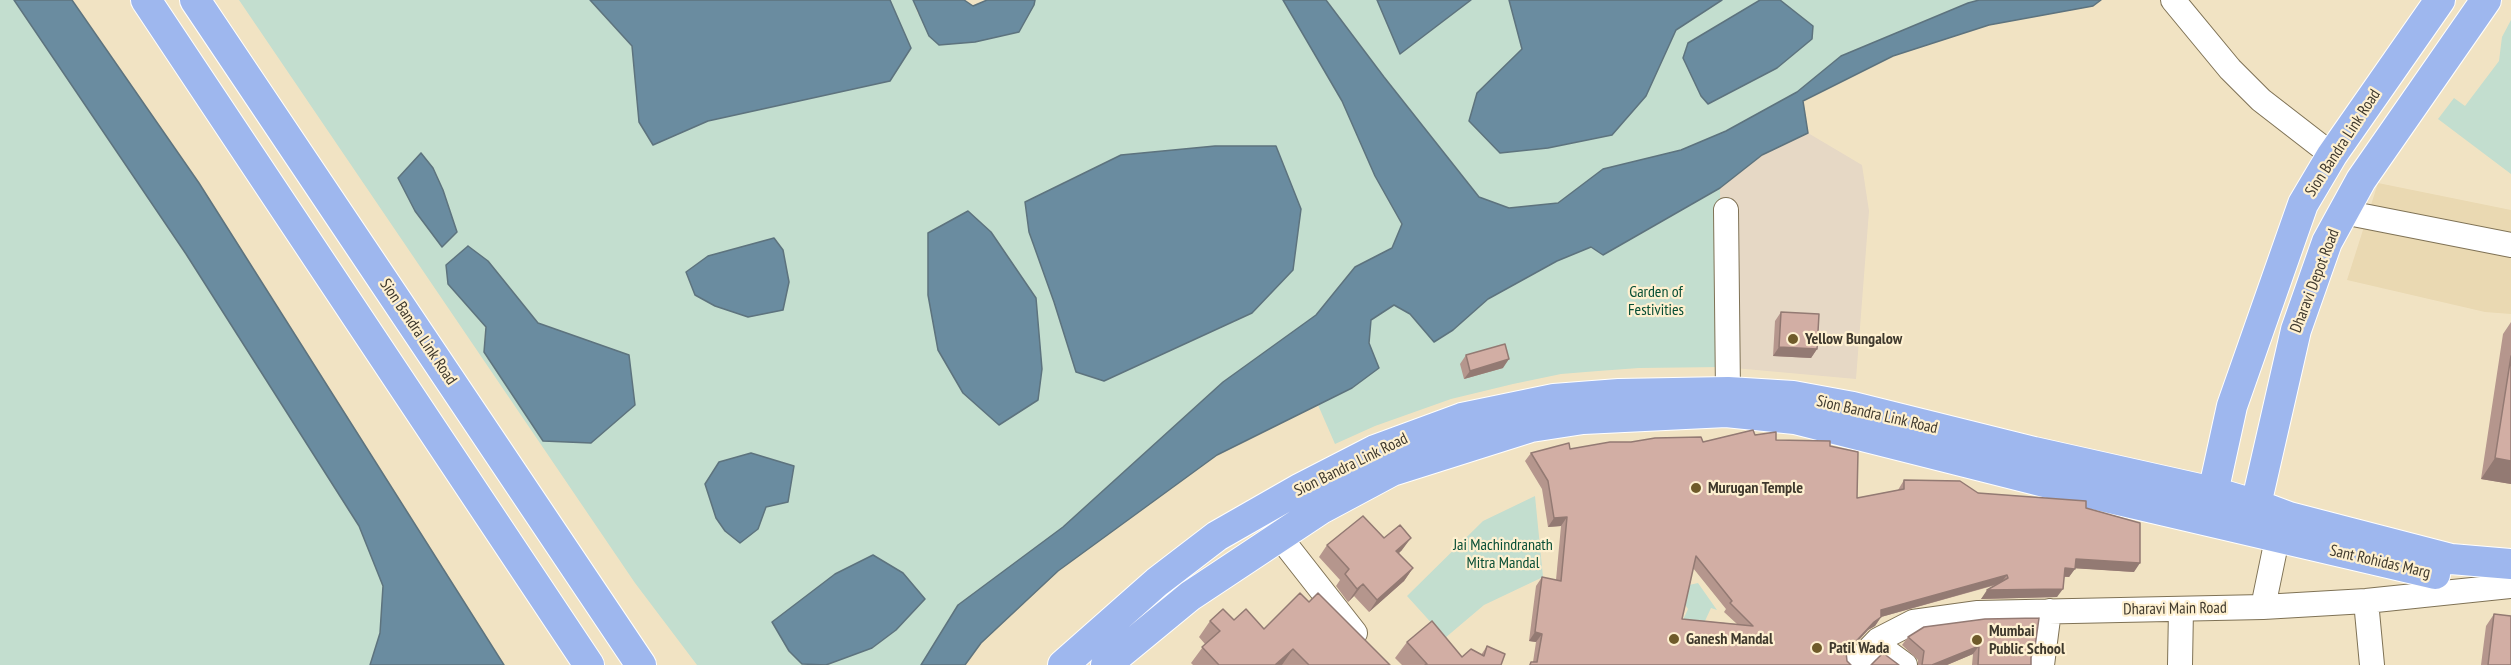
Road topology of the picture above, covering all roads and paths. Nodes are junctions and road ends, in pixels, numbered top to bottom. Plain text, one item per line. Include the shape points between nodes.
1 (146, 0) edge
2 (195, 0) edge
3 (2173, 0) edge
4 (2487, 0) edge
5 (2434, 8) edge
6 (2460, 38) junction
7 (2332, 155) junction
8 (1726, 210) dead end
9 (2343, 212) junction
10 (2511, 245) edge
11 (1728, 392) junction
12 (1387, 459) junction
13 (2210, 506) junction
14 (2262, 525) junction
15 (1279, 536) junction
16 (2511, 564) edge
17 (2511, 585) edge
18 (2366, 601) junction
19 (2263, 607) junction
20 (2181, 609) junction
21 (2049, 611) junction
22 (1361, 641) edge
23 (1875, 643) junction
24 (1066, 664) edge
25 (589, 665) edge
26 (641, 665) edge
27 (1106, 665) edge
28 (1854, 665) edge
29 (1905, 665) edge
30 (2042, 665) edge
31 (2180, 665) edge
32 (2372, 665) edge

1 - 25 main road
2 - 26 main road, Sion Bandra Link Road
3 - 7 street via 2261,100
4 - 6 main road, Dharavi Depot Road
5 - 6 main road
5 - 7 main road, Sion Bandra Link Road
6 - 9 main road, Dharavi Depot Road
7 - 13 main road, Sion Bandra Link Road via 2303,204 2270,294 2232,406
8 - 11 street
9 - 10 street
9 - 14 main road, Dharavi Depot Road via 2327,242 2296,330
11 - 12 main road, Sion Bandra Link Road via 1554,399 1462,418
11 - 13 main road, Sion Bandra Link Road via 1793,396 1853,406 2034,452
12 - 13 main road, Sion Bandra Link Road via 1583,418 1726,412 1795,419 2084,492
12 - 15 main road, Sion Bandra Link Road
12 - 24 main road, Sion Bandra Link Road via 1301,488 1217,536 1157,582
13 - 14 main road, Sion Bandra Link Road
14 - 16 main road, Sant Rohidas Marg via 2289,516 2451,559
14 - 17 main road, Sant Rohidas Marg via 2452,578
14 - 19 street
15 - 22 street
15 - 27 main road, Sion Bandra Link Road via 1190,596
17 - 18 street, Dharavi Main Road
18 - 19 street, Dharavi Main Road
18 - 32 street
19 - 20 street, Dharavi Main Road
20 - 21 street, Dharavi Main Road
20 - 31 street
21 - 23 street, Dharavi Main Road via 1978,613 1913,622
21 - 30 street
23 - 28 street, Dharavi Main Road
23 - 29 street

